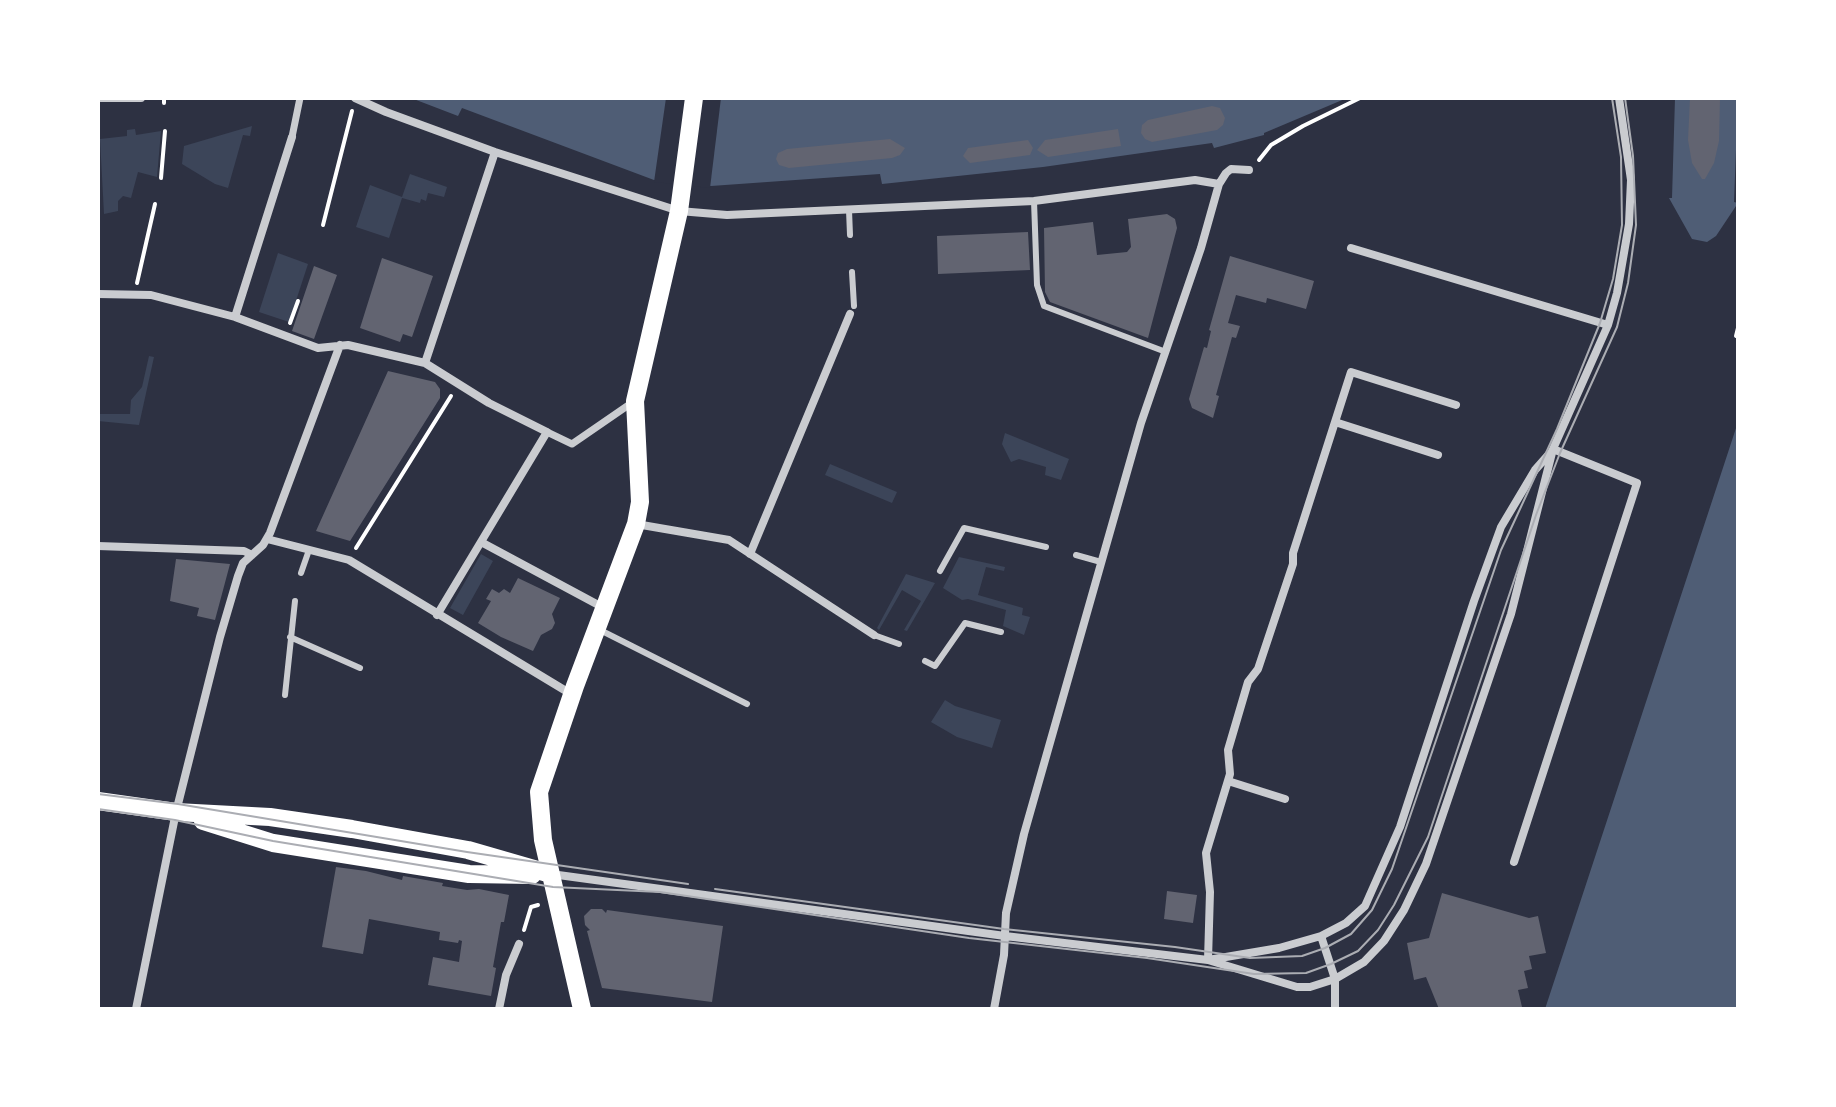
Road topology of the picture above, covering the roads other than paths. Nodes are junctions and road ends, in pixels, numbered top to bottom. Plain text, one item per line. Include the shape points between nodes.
1 (98, 98) edge
2 (141, 98) edge
3 (300, 98) edge
4 (355, 98) edge
5 (694, 98) edge
6 (1619, 98) edge
7 (292, 137) joint
8 (495, 152) junction
9 (1249, 170) road end
10 (1219, 184) junction
11 (1034, 201) junction
12 (849, 210) junction
13 (679, 211) junction
14 (850, 235) dead end
15 (1351, 248) dead end
16 (852, 272) dead end
17 (98, 294) edge
18 (852, 310) joint
19 (235, 317) junction
20 (1608, 325) junction
21 (340, 345) junction
22 (1166, 352) junction
23 (425, 363) junction
24 (635, 401) junction
25 (1456, 405) dead end
26 (1335, 422) junction
27 (547, 432) junction
28 (1553, 449) junction
29 (1438, 455) dead end
30 (636, 524) junction
31 (267, 539) junction
32 (481, 542) junction
33 (98, 546) edge
34 (1046, 547) dead end
35 (309, 550) junction
36 (750, 554) junction
37 (252, 555) junction
38 (1076, 555) dead end
39 (1101, 562) junction
40 (940, 571) dead end
41 (301, 573) dead end
42 (295, 601) dead end
43 (605, 608) junction
44 (437, 615) junction
45 (597, 629) junction
46 (1001, 632) dead end
47 (874, 635) joint
48 (290, 637) junction
49 (899, 644) dead end
50 (925, 661) dead end
51 (360, 668) dead end
52 (285, 695) dead end
53 (572, 695) junction
54 (747, 704) dead end
55 (1228, 781) junction
56 (1285, 799) dead end
57 (98, 801) edge
58 (176, 812) junction
59 (1514, 862) dead end
60 (551, 874) junction
61 (1005, 936) junction
62 (1321, 936) junction
63 (519, 944) road end
64 (1208, 960) junction
65 (1335, 979) junction
66 (136, 1009) edge
67 (499, 1009) edge
68 (582, 1009) edge
69 (994, 1009) edge
70 (1335, 1009) edge

1 - 2 street
3 - 7 street
4 - 8 street
5 - 13 main road
6 - 20 street via 1631,180 1629,224
7 - 19 street
8 - 13 street
8 - 23 street
9 - 10 street via 1231,169
10 - 11 street via 1195,180
10 - 22 street
11 - 12 street
11 - 22 lane via 1037,285 1044,306
12 - 13 street via 727,215
12 - 14 lane
13 - 24 main road
15 - 20 street
16 - 18 lane
17 - 19 street via 151,295
18 - 36 street
19 - 21 street via 318,348
20 - 28 street
21 - 23 street
21 - 31 street
22 - 39 street
23 - 27 street
24 - 27 street via 572,444
24 - 30 main road via 640,502
25 - 26 street via 1351,372
26 - 29 street
26 - 55 street via 1258,669 1248,682 1228,750
27 - 32 street
28 - 59 street via 1637,483
28 - 62 street via 1501,527 1385,866 1365,906
28 - 65 street via 1511,614 1426,864 1384,941 1364,962
30 - 36 street via 729,540
30 - 43 main road
31 - 35 street
31 - 37 street
32 - 43 street
32 - 44 street
33 - 37 street
34 - 40 lane via 964,528
35 - 41 lane
35 - 44 street via 349,560
36 - 47 street
37 - 58 street via 238,576
38 - 39 lane
39 - 61 street via 1016,863
42 - 48 lane
43 - 45 main road
44 - 53 street
45 - 53 main road
45 - 54 lane
46 - 50 lane via 965,623 935,666
47 - 49 lane
48 - 51 lane
48 - 52 lane
53 - 60 main road via 539,792
55 - 56 street
55 - 64 street via 1206,853
57 - 58 main road
58 - 60 main road via 285,845 469,874
58 - 66 street
60 - 61 street
60 - 68 main road
61 - 64 street
61 - 69 street
62 - 64 street
62 - 65 street
63 - 67 street
64 - 65 street via 1284,984 1310,987
65 - 70 street

